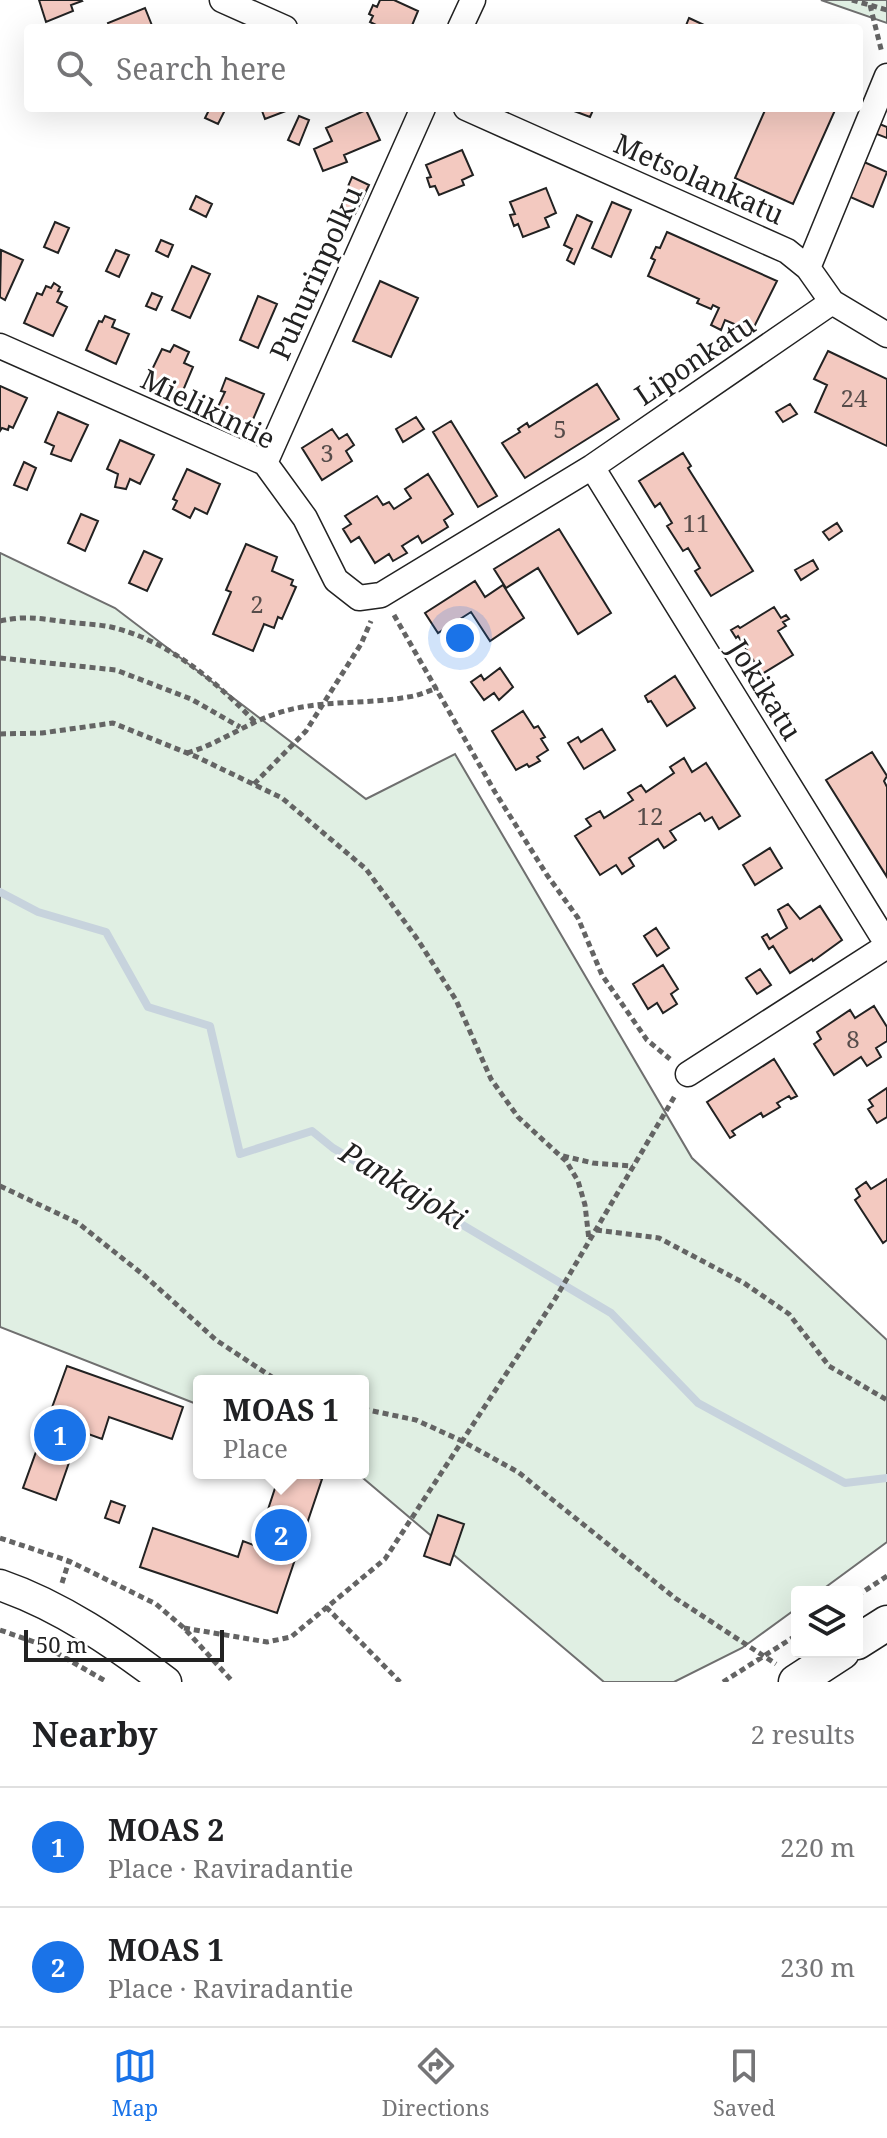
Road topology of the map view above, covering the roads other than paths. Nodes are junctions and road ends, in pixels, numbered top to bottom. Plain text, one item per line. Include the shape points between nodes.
1 (222, 0) edge
2 (473, 0) edge
3 (276, 24) edge
4 (462, 24) edge
5 (885, 68) edge
6 (421, 112) edge
7 (475, 112) edge
8 (808, 268) junction
9 (832, 302) junction
10 (887, 335) edge
11 (0, 346) edge
12 (265, 463) junction
13 (592, 467) junction
14 (381, 595) joint
15 (887, 945) edge
16 (688, 1074) road end
17 (0, 1585) edge
18 (887, 1623) edge
19 (863, 1638) edge
20 (833, 1658) edge
21 (166, 1682) edge
22 (796, 1682) edge

1 - 3 street
2 - 4 street
5 - 8 street
6 - 12 street, Puhurinpolku
7 - 8 street, Metsolankatu via 787,251
8 - 9 street, Metsolankatu
9 - 10 street, Metsolankatu
9 - 13 street, Liponkatu
11 - 12 street, Mielikintie
12 - 14 street, Mielikintie via 305,518 336,580 359,598
13 - 14 street, Liponkatu
13 - 15 street, Jokikatu
15 - 16 street
17 - 21 street via 54,1609
18 - 19 main road
20 - 22 main road

